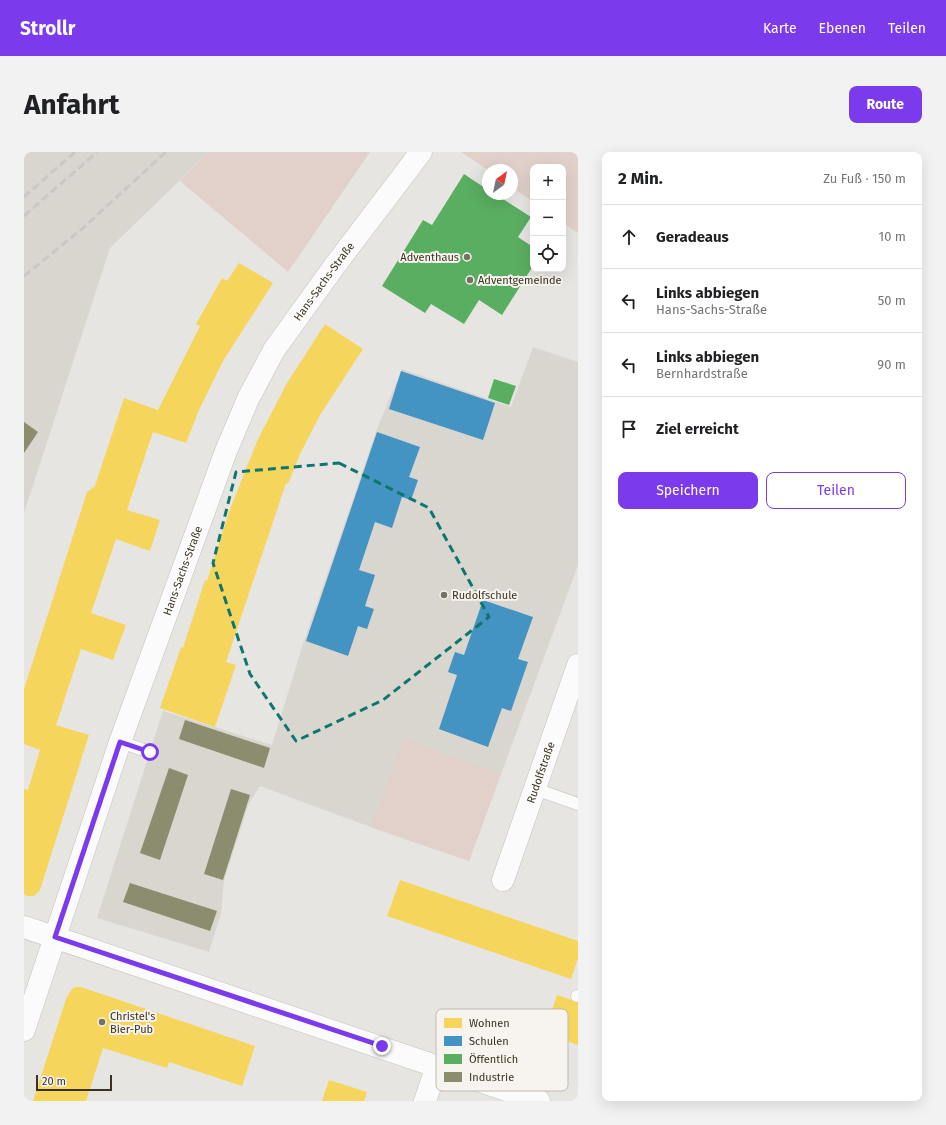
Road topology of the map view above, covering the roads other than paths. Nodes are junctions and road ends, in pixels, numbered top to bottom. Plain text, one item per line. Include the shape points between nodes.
1 (421, 152) edge
2 (578, 665) edge
3 (120, 742) junction
4 (150, 752) dead end
5 (535, 789) junction
6 (578, 804) edge
7 (503, 880) dead end
8 (24, 927) edge
9 (55, 937) junction
10 (24, 1030) edge
11 (436, 1066) edge
12 (436, 1069) edge
13 (510, 1091) edge
14 (425, 1101) edge
15 (539, 1101) edge

1 - 3 street, Hans-Sachs-Straße via 274,350 248,399 226,451
2 - 5 street, Rudolfstraße
3 - 4 lane
3 - 9 street, Hans-Sachs-Straße
5 - 6 lane
5 - 7 street, Rudolfstraße
8 - 9 street
9 - 10 street, Hans-Sachs-Straße
9 - 11 street
12 - 14 street
13 - 15 street

